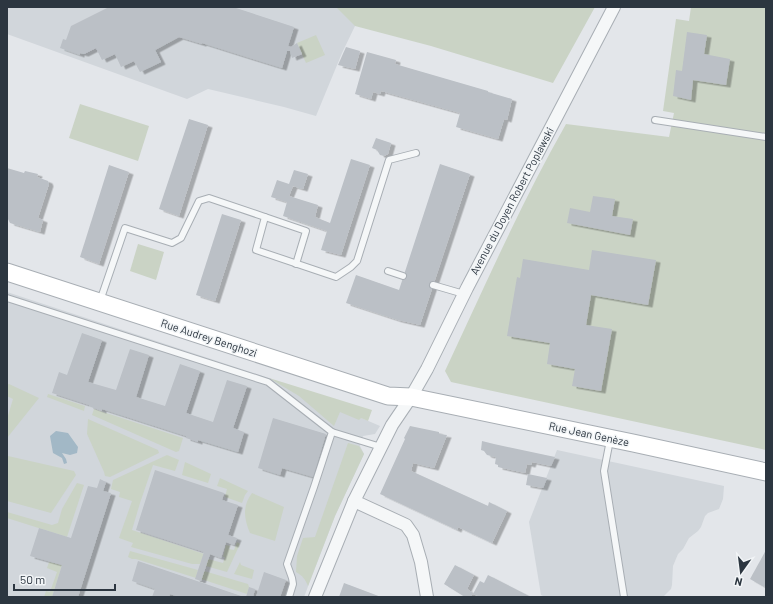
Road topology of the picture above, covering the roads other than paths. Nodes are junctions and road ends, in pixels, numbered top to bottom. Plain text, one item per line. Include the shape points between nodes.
1 (614, 7) edge
2 (655, 120) dead end
3 (766, 137) edge
4 (416, 153) dead end
5 (265, 218) junction
6 (296, 264) junction
7 (388, 271) dead end
8 (7, 272) edge
9 (403, 276) dead end
10 (433, 285) dead end
11 (464, 294) junction
12 (7, 298) edge
13 (100, 302) junction
14 (411, 397) junction
15 (332, 432) junction
16 (611, 438) junction
17 (381, 447) junction
18 (766, 472) edge
19 (354, 501) junction
20 (289, 597) edge
21 (314, 597) edge
22 (427, 597) edge
23 (624, 597) edge

1 - 11 street, Avenue du Doyen Robert Poplawski
2 - 3 lane
4 - 6 lane via 389,160 357,261 351,267 336,277
5 - 6 lane via 256,250
5 - 6 lane via 306,231
5 - 13 lane via 209,198 199,201 181,238 172,243 125,228
7 - 9 lane
8 - 13 street, Rue Audrey Benghozi
10 - 11 lane
11 - 14 street, Avenue du Doyen Robert Poplawski
12 - 15 lane via 268,382
13 - 14 street, Rue Audrey Benghozi via 388,396
14 - 16 street, Rue Jean Genèze
14 - 17 street, Avenue du Doyen Robert Poplawski
15 - 17 lane
15 - 20 lane via 287,564 293,584
16 - 18 street, Rue Jean Genèze
16 - 23 lane via 604,471
17 - 19 street, Avenue du Doyen Robert Poplawski
19 - 21 street, Avenue du Doyen Robert Poplawski
19 - 22 street via 406,525 413,535 421,562

